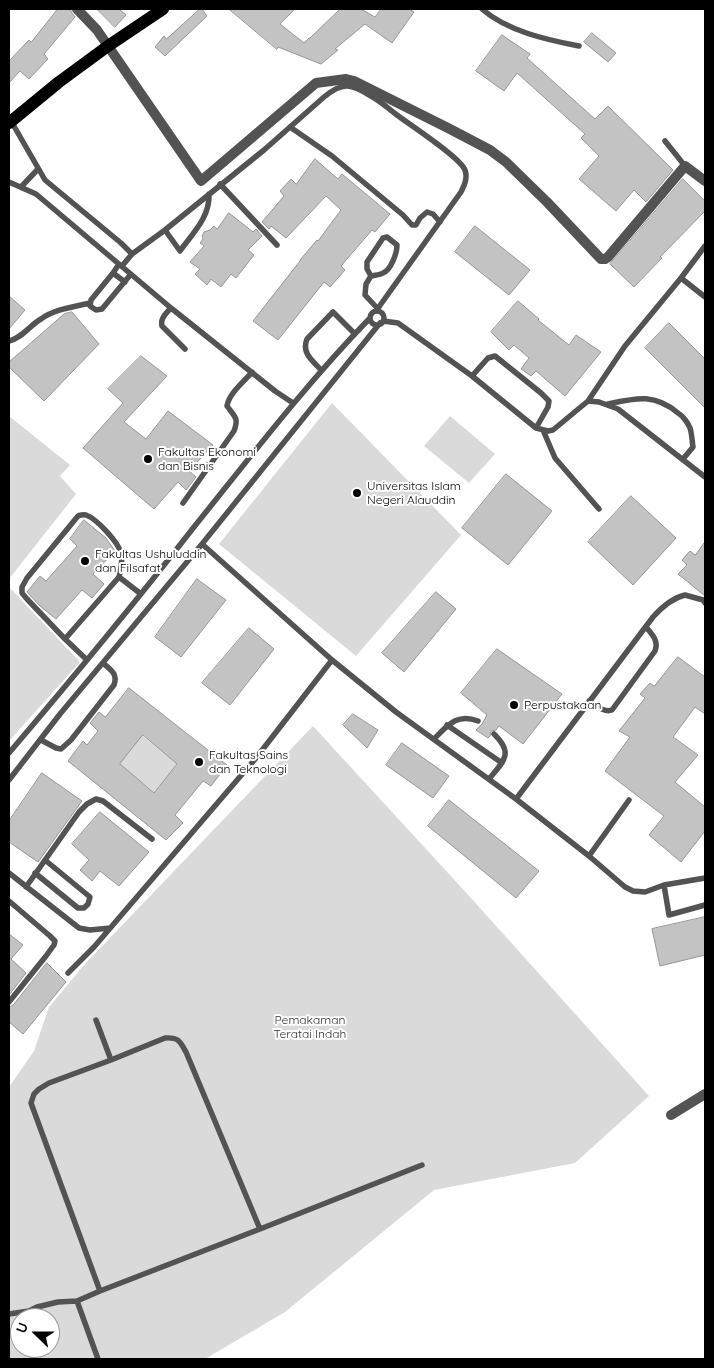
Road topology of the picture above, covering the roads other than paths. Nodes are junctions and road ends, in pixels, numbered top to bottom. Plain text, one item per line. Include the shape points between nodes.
1 (77, 9) edge
2 (162, 9) edge
3 (482, 9) edge
4 (108, 46) junction
5 (579, 46) dead end
6 (10, 122) edge
7 (290, 127) junction
8 (665, 141) dead end
9 (685, 166) junction
10 (38, 169) junction
11 (705, 181) edge
12 (9, 182) edge
13 (220, 184) junction
14 (21, 187) junction
15 (209, 194) junction
16 (440, 222) junction
17 (165, 230) junction
18 (277, 245) dead end
19 (705, 246) edge
20 (132, 254) junction
21 (120, 265) junction
22 (113, 273) junction
23 (131, 274) junction
24 (371, 276) junction
25 (681, 278) junction
26 (125, 282) junction
27 (705, 297) edge
28 (90, 303) junction
29 (170, 308) junction
30 (377, 310) junction
31 (370, 318) junction
32 (382, 322) junction
33 (355, 334) junction
34 (9, 341) edge
35 (185, 348) dead end
36 (321, 370) junction
37 (252, 372) junction
38 (472, 376) junction
39 (588, 401) junction
40 (293, 403) junction
41 (608, 404) junction
42 (536, 428) junction
43 (543, 430) junction
44 (683, 459) junction
45 (705, 477) edge
46 (183, 503) dead end
47 (599, 509) dead end
48 (202, 544) junction
49 (119, 577) junction
50 (141, 594) junction
51 (705, 602) edge
52 (646, 627) junction
53 (65, 639) junction
54 (86, 660) junction
55 (332, 660) junction
56 (103, 664) junction
57 (589, 701) junction
58 (478, 721) dead end
59 (448, 725) junction
60 (494, 734) dead end
61 (434, 739) junction
62 (41, 740) junction
63 (9, 753) edge
64 (502, 762) junction
65 (488, 779) junction
66 (9, 780) edge
67 (516, 799) junction
68 (629, 800) dead end
69 (152, 839) dead end
70 (590, 856) junction
71 (45, 860) junction
72 (9, 873) edge
73 (35, 873) junction
74 (705, 878) edge
75 (664, 885) junction
76 (26, 887) junction
77 (9, 901) edge
78 (705, 905) edge
79 (110, 928) junction
80 (68, 973) dead end
81 (9, 1002) edge
82 (96, 1020) dead end
83 (111, 1060) junction
84 (705, 1094) edge
85 (671, 1115) dead end
86 (422, 1165) dead end
87 (260, 1229) junction
88 (100, 1291) junction
89 (77, 1301) junction
90 (9, 1314) edge
91 (98, 1359) edge

1 - 4 street
2 - 4 main road
3 - 5 lane via 507,25 553,42
4 - 6 main road
4 - 9 street via 201,181 316,83 346,79 495,154 519,173 601,259 608,257
6 - 10 lane
7 - 13 lane
7 - 16 lane via 332,156 412,225 416,225 427,212
7 - 16 lane via 330,92 343,86 370,95 436,143 465,169 461,192
8 - 9 lane
9 - 11 street
10 - 14 lane
10 - 20 lane via 45,180
12 - 14 lane
13 - 15 lane
13 - 18 lane
14 - 21 lane via 36,194
15 - 17 lane
15 - 17 lane via 203,220 180,251
16 - 30 lane
17 - 20 lane
19 - 25 lane
20 - 21 lane
21 - 22 lane
21 - 23 lane
22 - 26 lane
22 - 28 lane
23 - 26 lane
23 - 29 lane
24 - 24 lane via 366,262 387,237 397,245 396,252 388,269
24 - 30 lane via 366,284 366,295
25 - 27 lane
25 - 39 lane via 625,346
26 - 28 lane via 102,309 96,310
28 - 34 lane via 49,314
29 - 35 lane via 161,324
29 - 37 lane
30 - 31 lane
30 - 32 lane via 382,314
31 - 32 lane via 377,325
31 - 33 lane
32 - 38 lane via 398,323
32 - 48 lane
33 - 36 lane
33 - 36 lane via 333,312 307,339 305,351
36 - 40 lane
37 - 40 lane
37 - 46 lane via 228,402 236,416 234,431
38 - 42 lane
38 - 42 lane via 488,358 494,356 546,397 548,407
39 - 41 lane
39 - 43 lane via 553,430
40 - 50 lane
41 - 44 lane
41 - 44 lane via 649,398 673,408 690,427 693,448
42 - 43 lane
43 - 47 lane via 555,458
44 - 45 lane
48 - 55 lane
48 - 56 lane
49 - 50 lane
49 - 53 lane
49 - 53 lane via 122,554 118,544 90,518 78,516 22,587 27,600
50 - 54 lane
51 - 52 lane via 690,595 680,596 662,608
52 - 57 lane
52 - 57 lane via 656,639 655,651 612,710 605,711
53 - 54 lane
54 - 63 lane
55 - 61 lane
55 - 79 lane via 256,758
56 - 62 lane
56 - 62 lane via 115,675 114,685 71,740 56,748
57 - 67 lane
58 - 59 lane via 463,718
59 - 61 lane
59 - 64 lane
60 - 64 lane via 505,747
61 - 65 lane
62 - 66 lane
64 - 65 lane
65 - 67 lane
67 - 70 lane
68 - 70 lane
69 - 71 lane via 96,799 79,812
70 - 75 lane via 633,891 645,892
71 - 73 lane
71 - 73 lane via 90,897 88,904 78,908
72 - 76 lane
73 - 76 lane
74 - 75 lane
75 - 78 lane via 669,915
76 - 79 lane via 79,928
77 - 81 lane via 55,941
79 - 80 lane
82 - 83 lane
83 - 87 lane via 165,1038 180,1041
83 - 88 lane via 49,1083 34,1094 31,1103
84 - 85 street
86 - 87 lane
87 - 88 lane
88 - 89 lane
89 - 90 lane via 58,1302
89 - 91 lane

